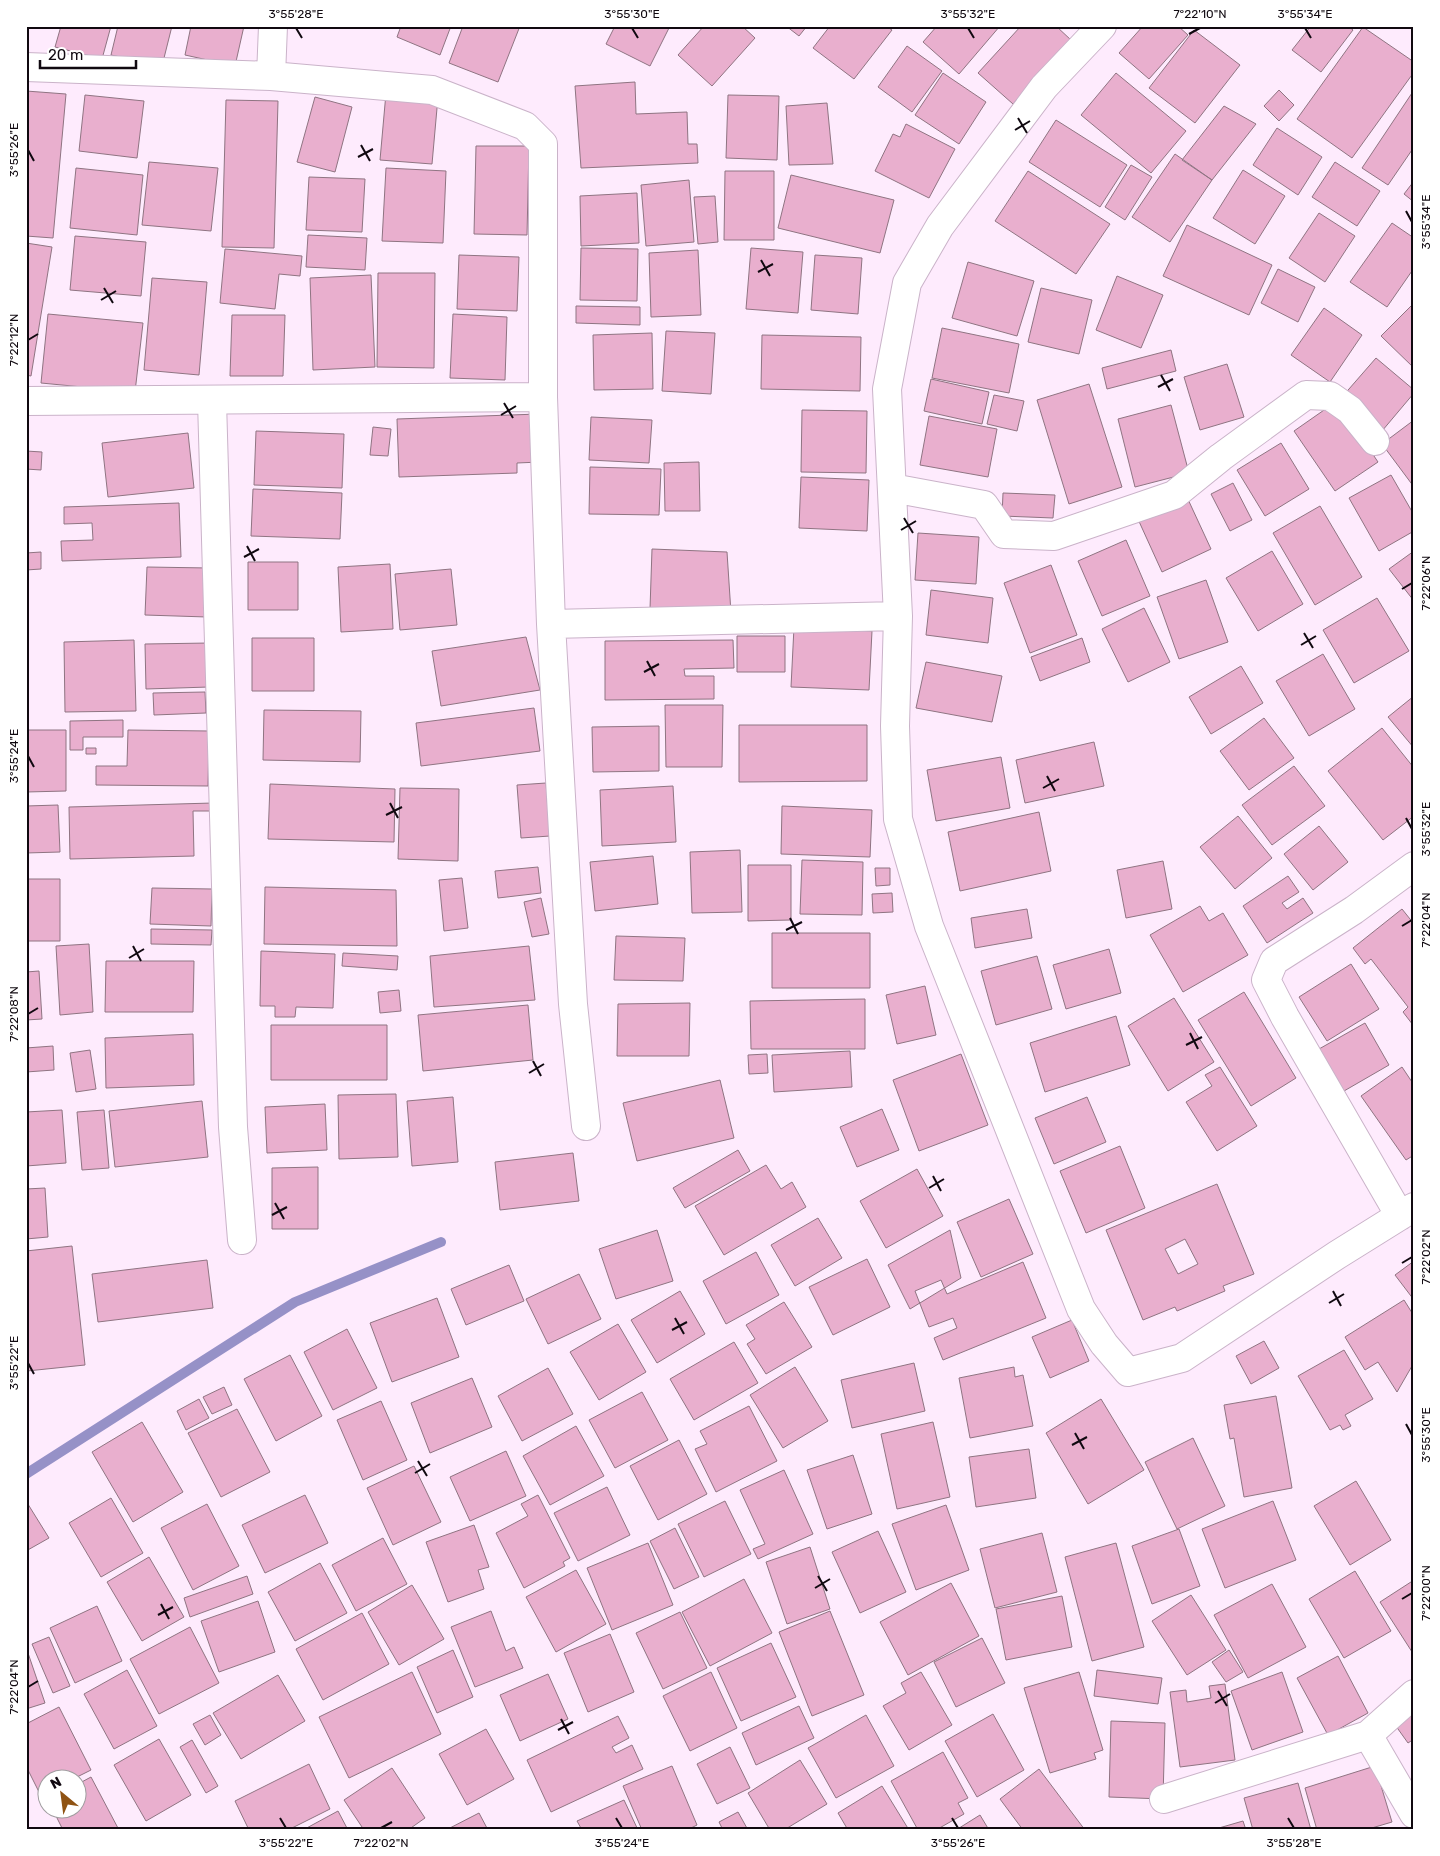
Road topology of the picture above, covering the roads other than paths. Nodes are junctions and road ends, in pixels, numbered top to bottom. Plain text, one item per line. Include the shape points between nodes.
1 (273, 26) edge
2 (1102, 26) edge
3 (26, 67) edge
4 (271, 76) junction
5 (543, 397) junction
6 (212, 400) junction
7 (26, 401) edge
8 (1375, 441) dead end
9 (892, 488) junction
10 (898, 616) junction
11 (551, 624) junction
12 (1414, 866) edge
13 (586, 1126) dead end
14 (1407, 1211) edge
15 (242, 1240) dead end
16 (1414, 1694) edge
17 (1368, 1735) junction
18 (1164, 1799) dead end
19 (1414, 1814) edge

1 - 4 street
2 - 9 street via 1044,87 940,226 907,283 887,389
3 - 4 street
4 - 5 street via 432,90 525,126 543,144
5 - 6 street
5 - 11 street
6 - 7 street
6 - 15 street via 233,1127
8 - 9 street via 1350,410 1330,396 1306,395 1221,456 1174,495 1054,536 1004,534 984,505
9 - 10 street
10 - 11 street
10 - 14 street via 895,726 900,828 929,926 1081,1309 1104,1344 1128,1372 1182,1358
11 - 13 street via 572,1004
12 - 14 street via 1354,910 1274,961 1266,980 1284,1017
16 - 17 street
17 - 18 street
17 - 19 street

